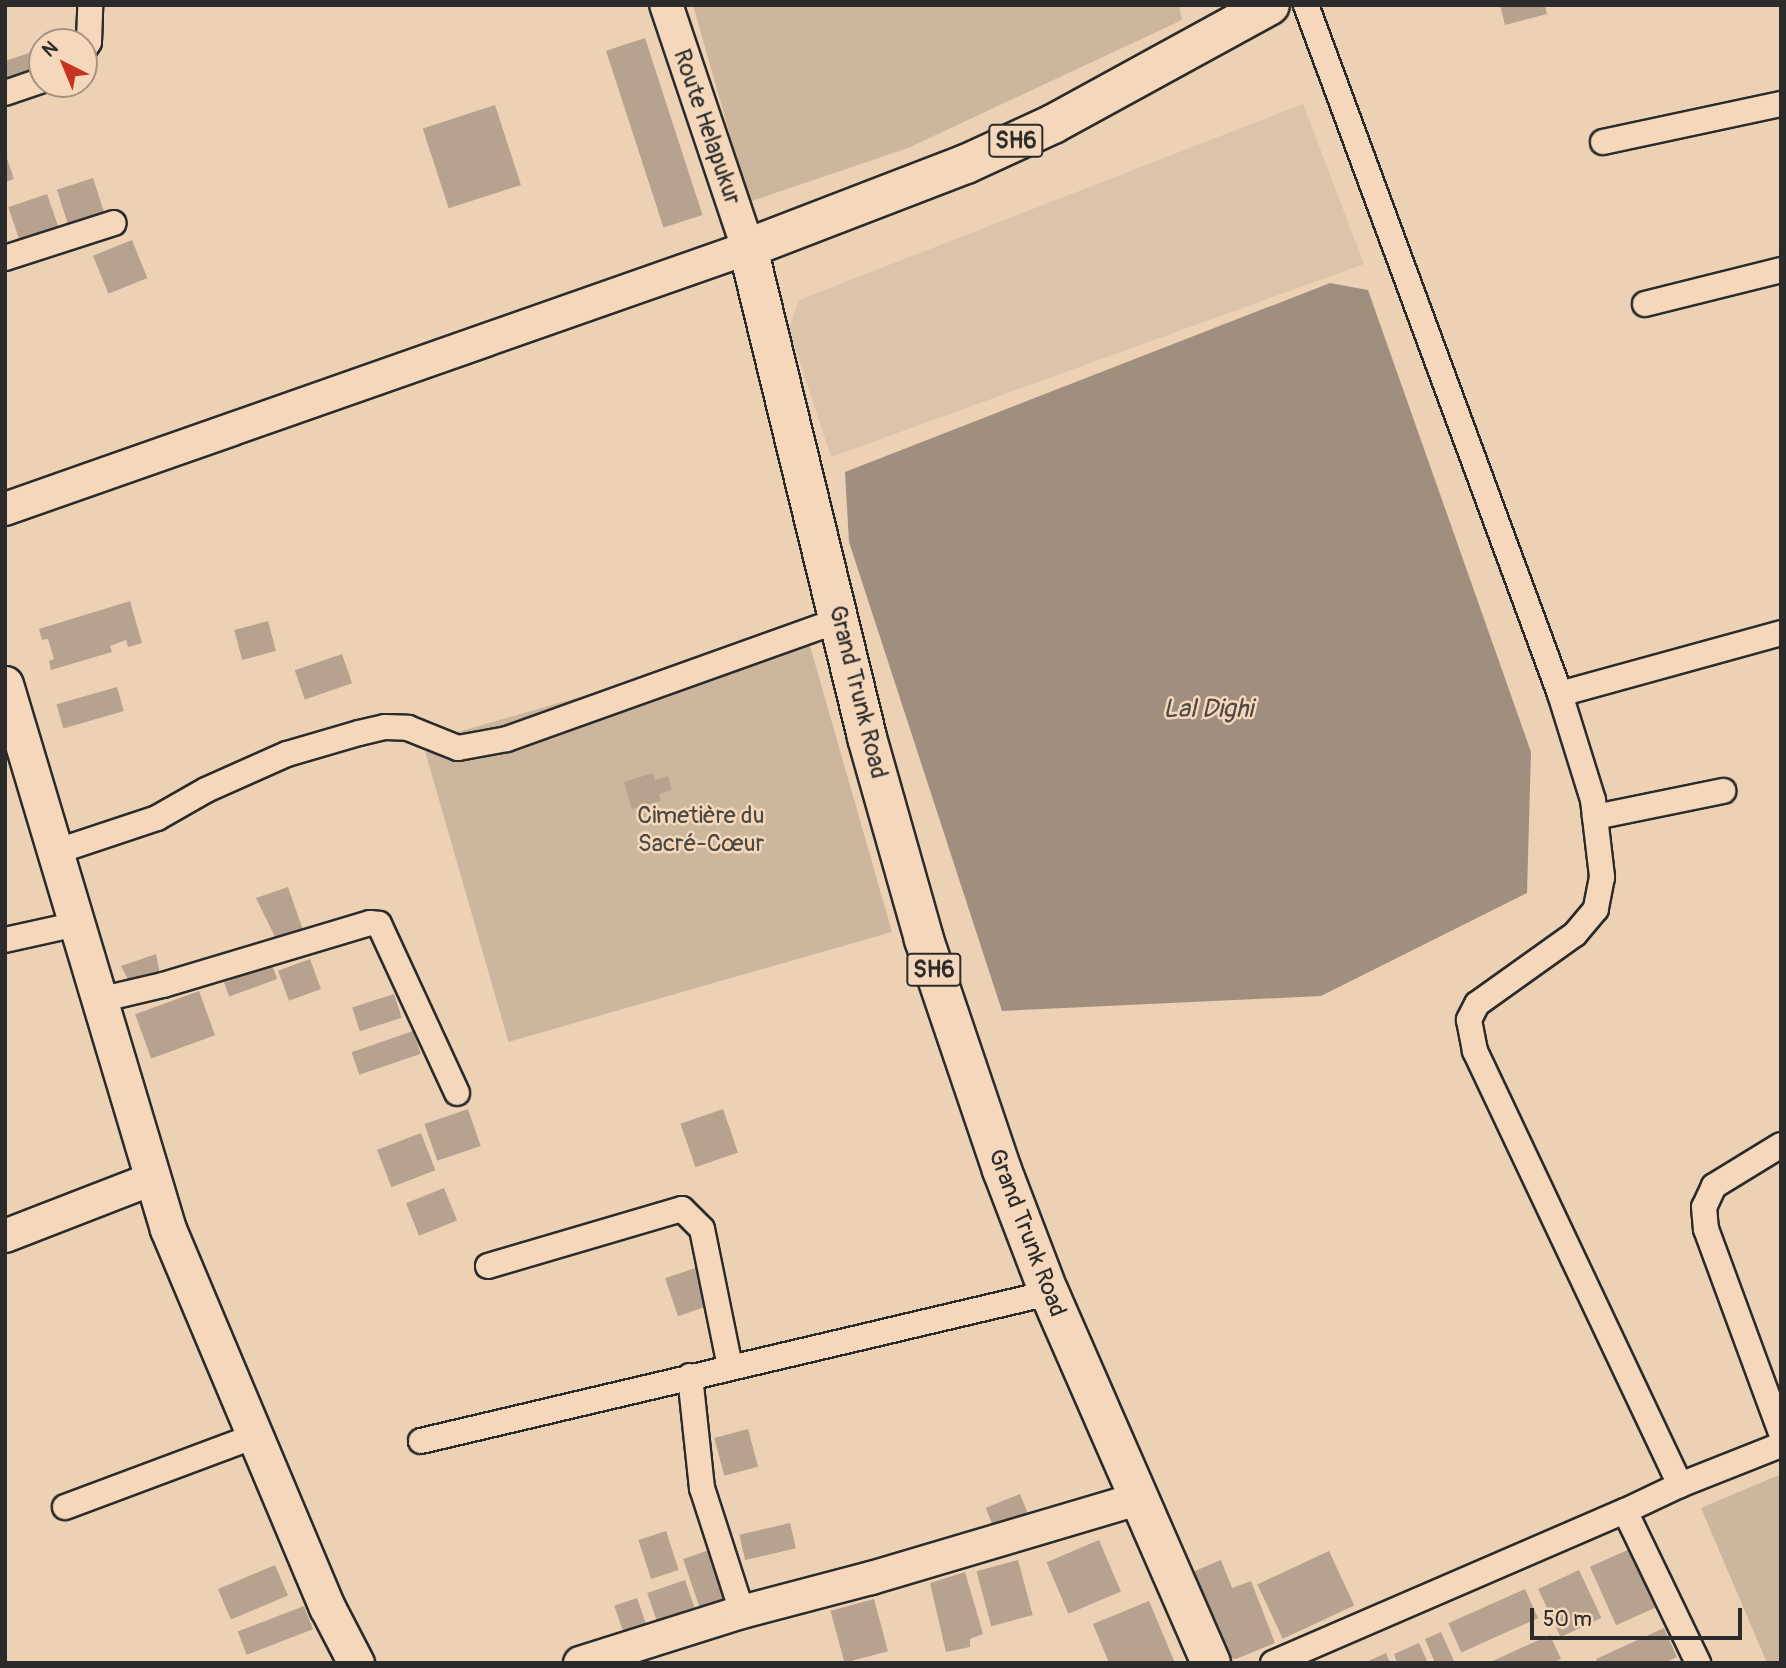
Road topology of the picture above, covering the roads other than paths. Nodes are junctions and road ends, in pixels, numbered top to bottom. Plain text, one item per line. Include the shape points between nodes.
1 (90, 5) edge
2 (666, 5) edge
3 (1270, 5) edge
4 (1306, 5) edge
5 (89, 28) edge
6 (28, 85) edge
7 (5, 93) edge
8 (1781, 104) edge
9 (1603, 142) dead end
10 (114, 223) dead end
11 (748, 248) junction
12 (5, 258) edge
13 (1781, 270) edge
14 (1645, 304) dead end
15 (5, 509) edge
16 (841, 620) junction
17 (1781, 634) edge
18 (5, 684) edge
19 (1560, 694) junction
20 (1723, 791) dead end
21 (1595, 817) junction
22 (55, 852) junction
23 (76, 924) junction
24 (5, 940) edge
25 (99, 1000) junction
26 (457, 1093) dead end
27 (1781, 1144) edge
28 (152, 1179) junction
29 (5, 1236) edge
30 (488, 1266) dead end
31 (1049, 1293) junction
32 (730, 1367) junction
33 (690, 1376) junction
34 (1781, 1433) edge
35 (255, 1436) junction
36 (421, 1441) dead end
37 (1781, 1445) edge
38 (1680, 1485) junction
39 (1137, 1499) junction
40 (65, 1507) dead end
41 (1625, 1511) junction
42 (742, 1612) junction
43 (355, 1663) edge
44 (580, 1663) edge
45 (1211, 1663) edge
46 (1273, 1663) edge
47 (1698, 1663) edge

1 - 5 street
2 - 11 street, Route Helapukur
3 - 11 main road, SH6 via 1053,124 966,164
4 - 19 street
6 - 7 street
8 - 9 street
10 - 12 street
11 - 15 street
11 - 16 main road, Grand Trunk Road / SH6
13 - 14 street
16 - 22 street via 507,739 458,748 408,728 385,727 286,754 157,818
16 - 31 main road, Grand Trunk Road / SH6 via 867,737 924,939
17 - 19 street
18 - 22 main road
19 - 21 street
20 - 21 street
21 - 38 street via 1602,877 1596,909 1575,934 1477,1004 1469,1020 1475,1051
22 - 23 main road
23 - 24 street
23 - 25 main road
25 - 26 street via 369,923 379,924
25 - 28 main road
27 - 34 street via 1714,1186 1704,1208 1706,1229
28 - 29 street
28 - 35 main road via 168,1229
30 - 32 street via 682,1209 702,1229
31 - 32 street
31 - 39 main road, Grand Trunk Road / SH6
32 - 33 street
33 - 36 street
33 - 42 street via 702,1488
35 - 40 street
35 - 43 main road
37 - 38 street
38 - 41 street
39 - 42 street
39 - 45 main road, Grand Trunk Road / SH6
41 - 46 street
41 - 47 street
42 - 44 street

